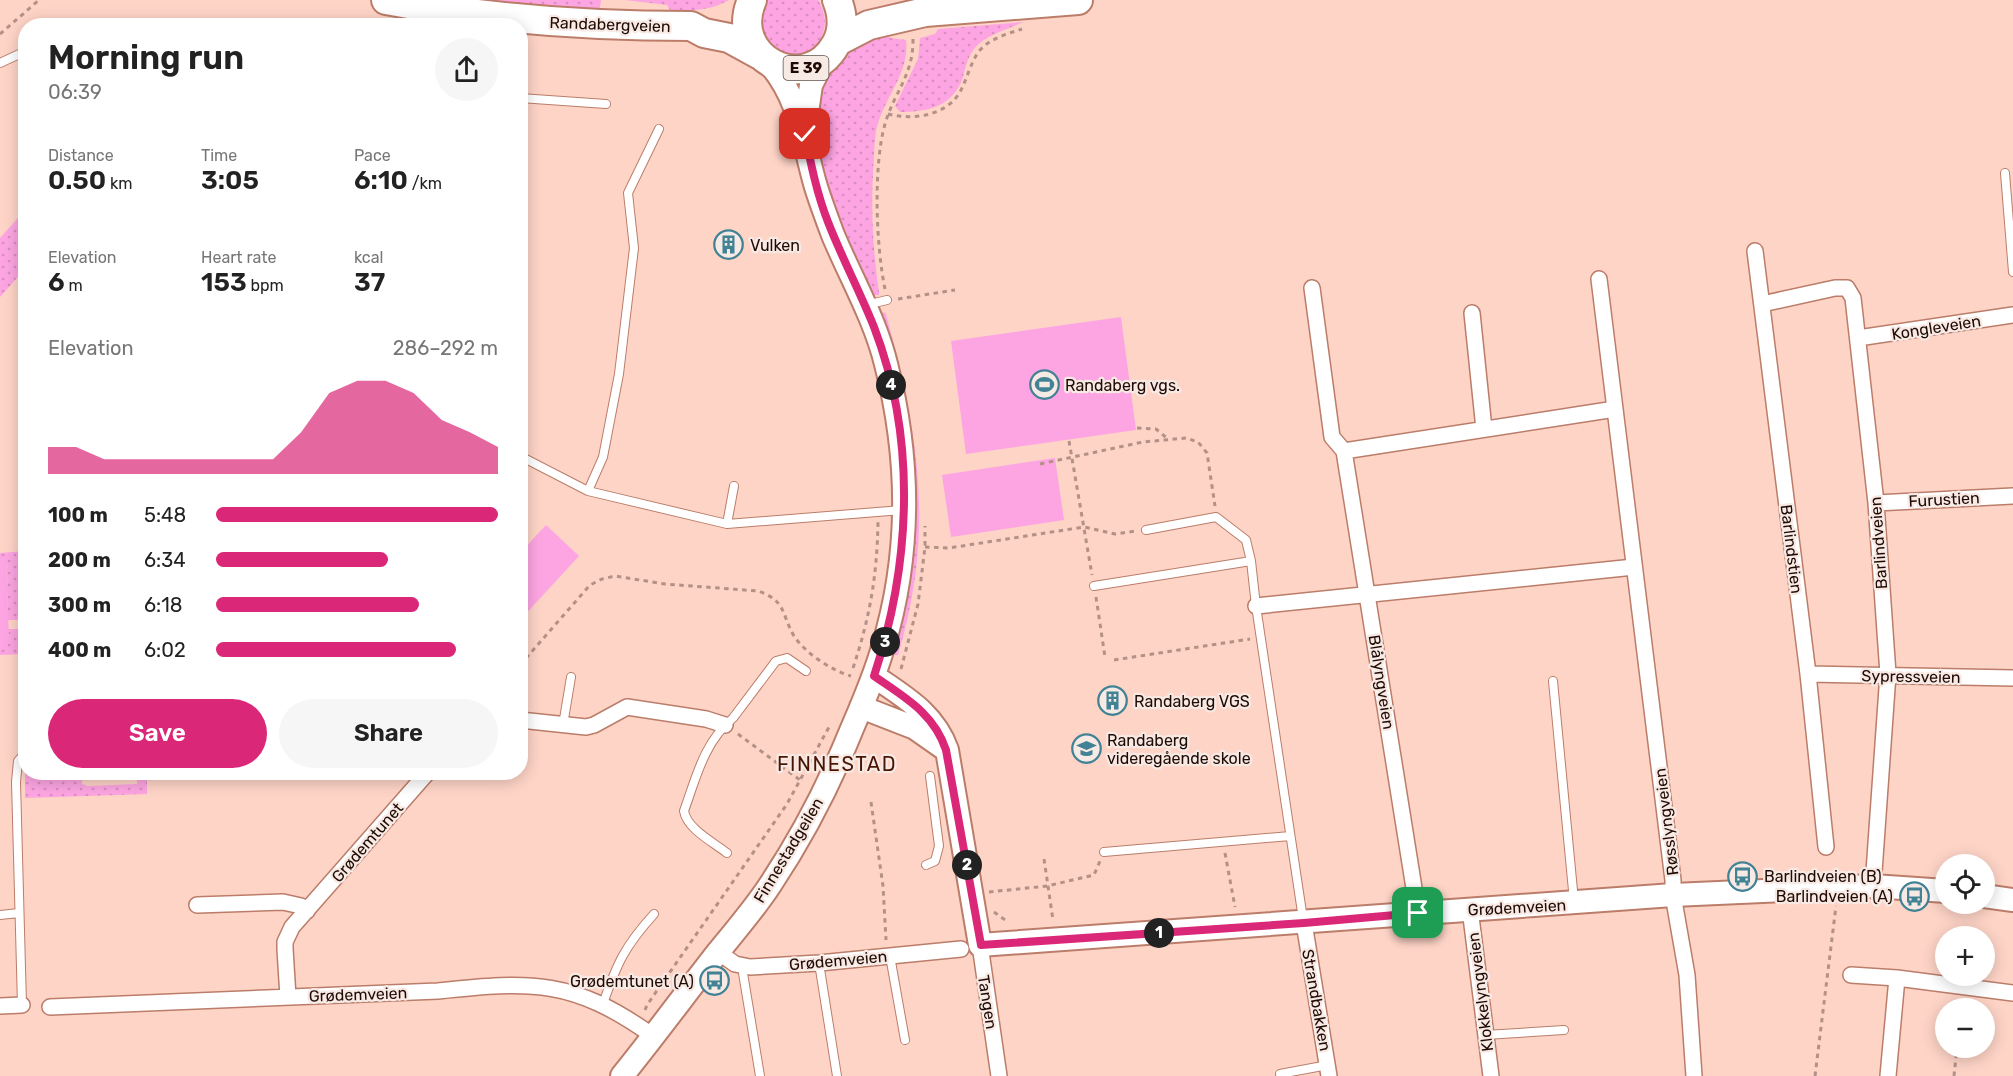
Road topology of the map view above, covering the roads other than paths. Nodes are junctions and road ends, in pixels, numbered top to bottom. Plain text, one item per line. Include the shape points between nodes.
1 (386, 0) edge
2 (751, 0) edge
3 (837, 0) edge
4 (849, 0) edge
5 (1078, 0) edge
6 (499, 18) edge
7 (528, 20) edge
8 (919, 25) junction
9 (691, 26) junction
10 (831, 50) junction
11 (18, 55) edge
12 (765, 59) junction
13 (0, 63) edge
14 (528, 99) edge
15 (606, 104) dead end
16 (659, 129) dead end
17 (805, 134) junction
18 (2006, 173) dead end
19 (1755, 251) dead end
20 (2013, 272) edge
21 (1599, 279) dead end
22 (1312, 288) dead end
23 (887, 300) road end
24 (1762, 304) junction
25 (865, 305) junction
26 (1472, 313) dead end
27 (2013, 315) edge
28 (1858, 338) junction
29 (1615, 409) junction
30 (1485, 429) junction
31 (1344, 451) junction
32 (528, 460) edge
33 (734, 486) dead end
34 (588, 491) junction
35 (2013, 496) edge
36 (1876, 503) junction
37 (905, 509) junction
38 (727, 524) junction
39 (1146, 530) road end
40 (1251, 561) junction
41 (1635, 567) junction
42 (1094, 586) road end
43 (1368, 595) junction
44 (1256, 606) junction
45 (806, 671) dead end
46 (1808, 674) junction
47 (1888, 674) junction
48 (874, 676) junction
49 (571, 677) dead end
50 (2013, 678) edge
51 (1553, 681) dead end
52 (861, 707) junction
53 (528, 721) edge
54 (725, 725) junction
55 (563, 726) junction
56 (946, 750) junction
57 (18, 761) edge
58 (930, 776) dead end
59 (421, 780) edge
60 (1290, 836) junction
61 (1826, 846) dead end
62 (1104, 852) road end
63 (727, 853) dead end
64 (926, 865) dead end
65 (1873, 886) junction
66 (1935, 890) edge
67 (1673, 895) junction
68 (1995, 898) edge
69 (2013, 900) edge
70 (1574, 904) junction
71 (197, 905) dead end
72 (1470, 909) junction
73 (307, 911) junction
74 (19, 913) junction
75 (1418, 913) junction
76 (654, 914) dead end
77 (0, 915) edge
78 (1304, 923) junction
79 (971, 947) junction
80 (718, 952) junction
81 (888, 956) junction
82 (819, 963) junction
83 (742, 967) junction
84 (1851, 975) dead end
85 (1897, 978) junction
86 (2013, 993) edge
87 (288, 997) junction
88 (603, 1004) junction
89 (22, 1005) joint
90 (0, 1006) edge
91 (50, 1007) dead end
92 (1564, 1030) dead end
93 (1485, 1035) junction
94 (654, 1036) junction
95 (905, 1040) dead end
96 (1329, 1070) edge
97 (1280, 1074) dead end
98 (622, 1076) edge
99 (760, 1076) edge
100 (837, 1076) edge
101 (999, 1076) edge
102 (1491, 1076) edge
103 (1694, 1076) edge
104 (1888, 1076) edge

1 - 6 highway, Randabergveien / E 39
2 - 9 highway, Randabergveien / E 39
2 - 12 highway, E 39 via 746,24 753,46
3 - 10 highway, E 39 via 842,19
4 - 8 highway, E 39
5 - 8 highway, E 39
7 - 9 highway, Randabergveien / E 39
8 - 10 highway, E 39 via 869,25
9 - 12 highway, Randabergveien / E 39 via 729,38
10 - 12 highway, E 39 via 803,69 791,69
10 - 17 main road, Finnestadgeilen via 814,75
11 - 13 lane
12 - 17 main road, Finnestadgeilen via 787,86
14 - 15 lane
16 - 34 lane via 628,193 634,248 619,374 603,457
17 - 25 main road, Finnestadgeilen via 816,188
18 - 20 lane
19 - 24 street, Barlindstien
21 - 29 street, Røsslyngveien
22 - 31 street, Blålyngveien via 1332,437
23 - 25 lane
24 - 28 street, Barlindveien via 1847,288 1853,298
24 - 46 street, Barlindstien
25 - 37 main road, Finnestadgeilen via 892,388 902,452
26 - 30 street
27 - 28 street, Kongleveien
28 - 36 street, Barlindveien
29 - 30 street
29 - 41 street, Røsslyngveien
30 - 31 street
31 - 43 street, Blålyngveien
32 - 34 lane
33 - 38 lane
34 - 38 lane
35 - 36 street, Furustien
36 - 47 street, Barlindveien
37 - 38 lane
37 - 48 main road, Finnestadgeilen via 896,594
39 - 40 lane via 1216,518 1246,540
40 - 42 lane
40 - 44 lane
41 - 43 street
41 - 67 street, Røsslyngveien
43 - 44 street
43 - 75 street, Blålyngveien
44 - 60 lane
45 - 54 lane via 787,658 776,662
46 - 47 street, Sypressveien
46 - 61 street, Barlindstien
47 - 50 street, Sypressveien
47 - 65 street, Barlindveien
48 - 52 main road, Finnestadgeilen
48 - 56 main road via 931,720
49 - 55 lane
51 - 70 lane
52 - 56 main road via 915,728
52 - 80 main road, Finnestadgeilen via 796,842 769,887
53 - 55 street
54 - 55 street via 627,707 594,725
54 - 63 lane via 698,768 684,811 693,826
56 - 79 main road, Tangen
57 - 74 lane via 15,782
58 - 64 lane via 939,846 935,861
59 - 73 street, Grødemtunet
60 - 62 lane
60 - 78 lane
65 - 66 main road, Grødemveien
65 - 67 main road, Grødemveien
67 - 70 main road, Grødemveien
67 - 103 street, Røsslyngveien via 1687,975
68 - 69 main road
70 - 72 main road, Grødemveien
71 - 73 street via 283,902
72 - 75 main road, Grødemveien
72 - 93 street, Klokkelyngveien
73 - 87 street, Grødemtunet via 285,942
74 - 77 lane
74 - 89 lane
75 - 78 main road, Grødemveien
76 - 88 lane via 623,952
78 - 79 main road, Grødemveien
78 - 96 street, Strandbakken
79 - 81 street, Grødemveien
79 - 101 street, Tangen
80 - 83 street
80 - 94 main road, Finnestadgeilen
81 - 82 street, Grødemveien
81 - 95 lane
82 - 83 street, Grødemveien
82 - 100 lane
83 - 99 lane
84 - 85 street
85 - 86 street
85 - 104 street
87 - 88 street, Grødemveien via 526,984 567,991
87 - 91 street, Grødemveien
88 - 94 street, Grødemveien
89 - 90 street
92 - 93 lane
93 - 102 street, Klokkelyngveien
94 - 98 main road, Finnestadgeilen
96 - 97 lane

